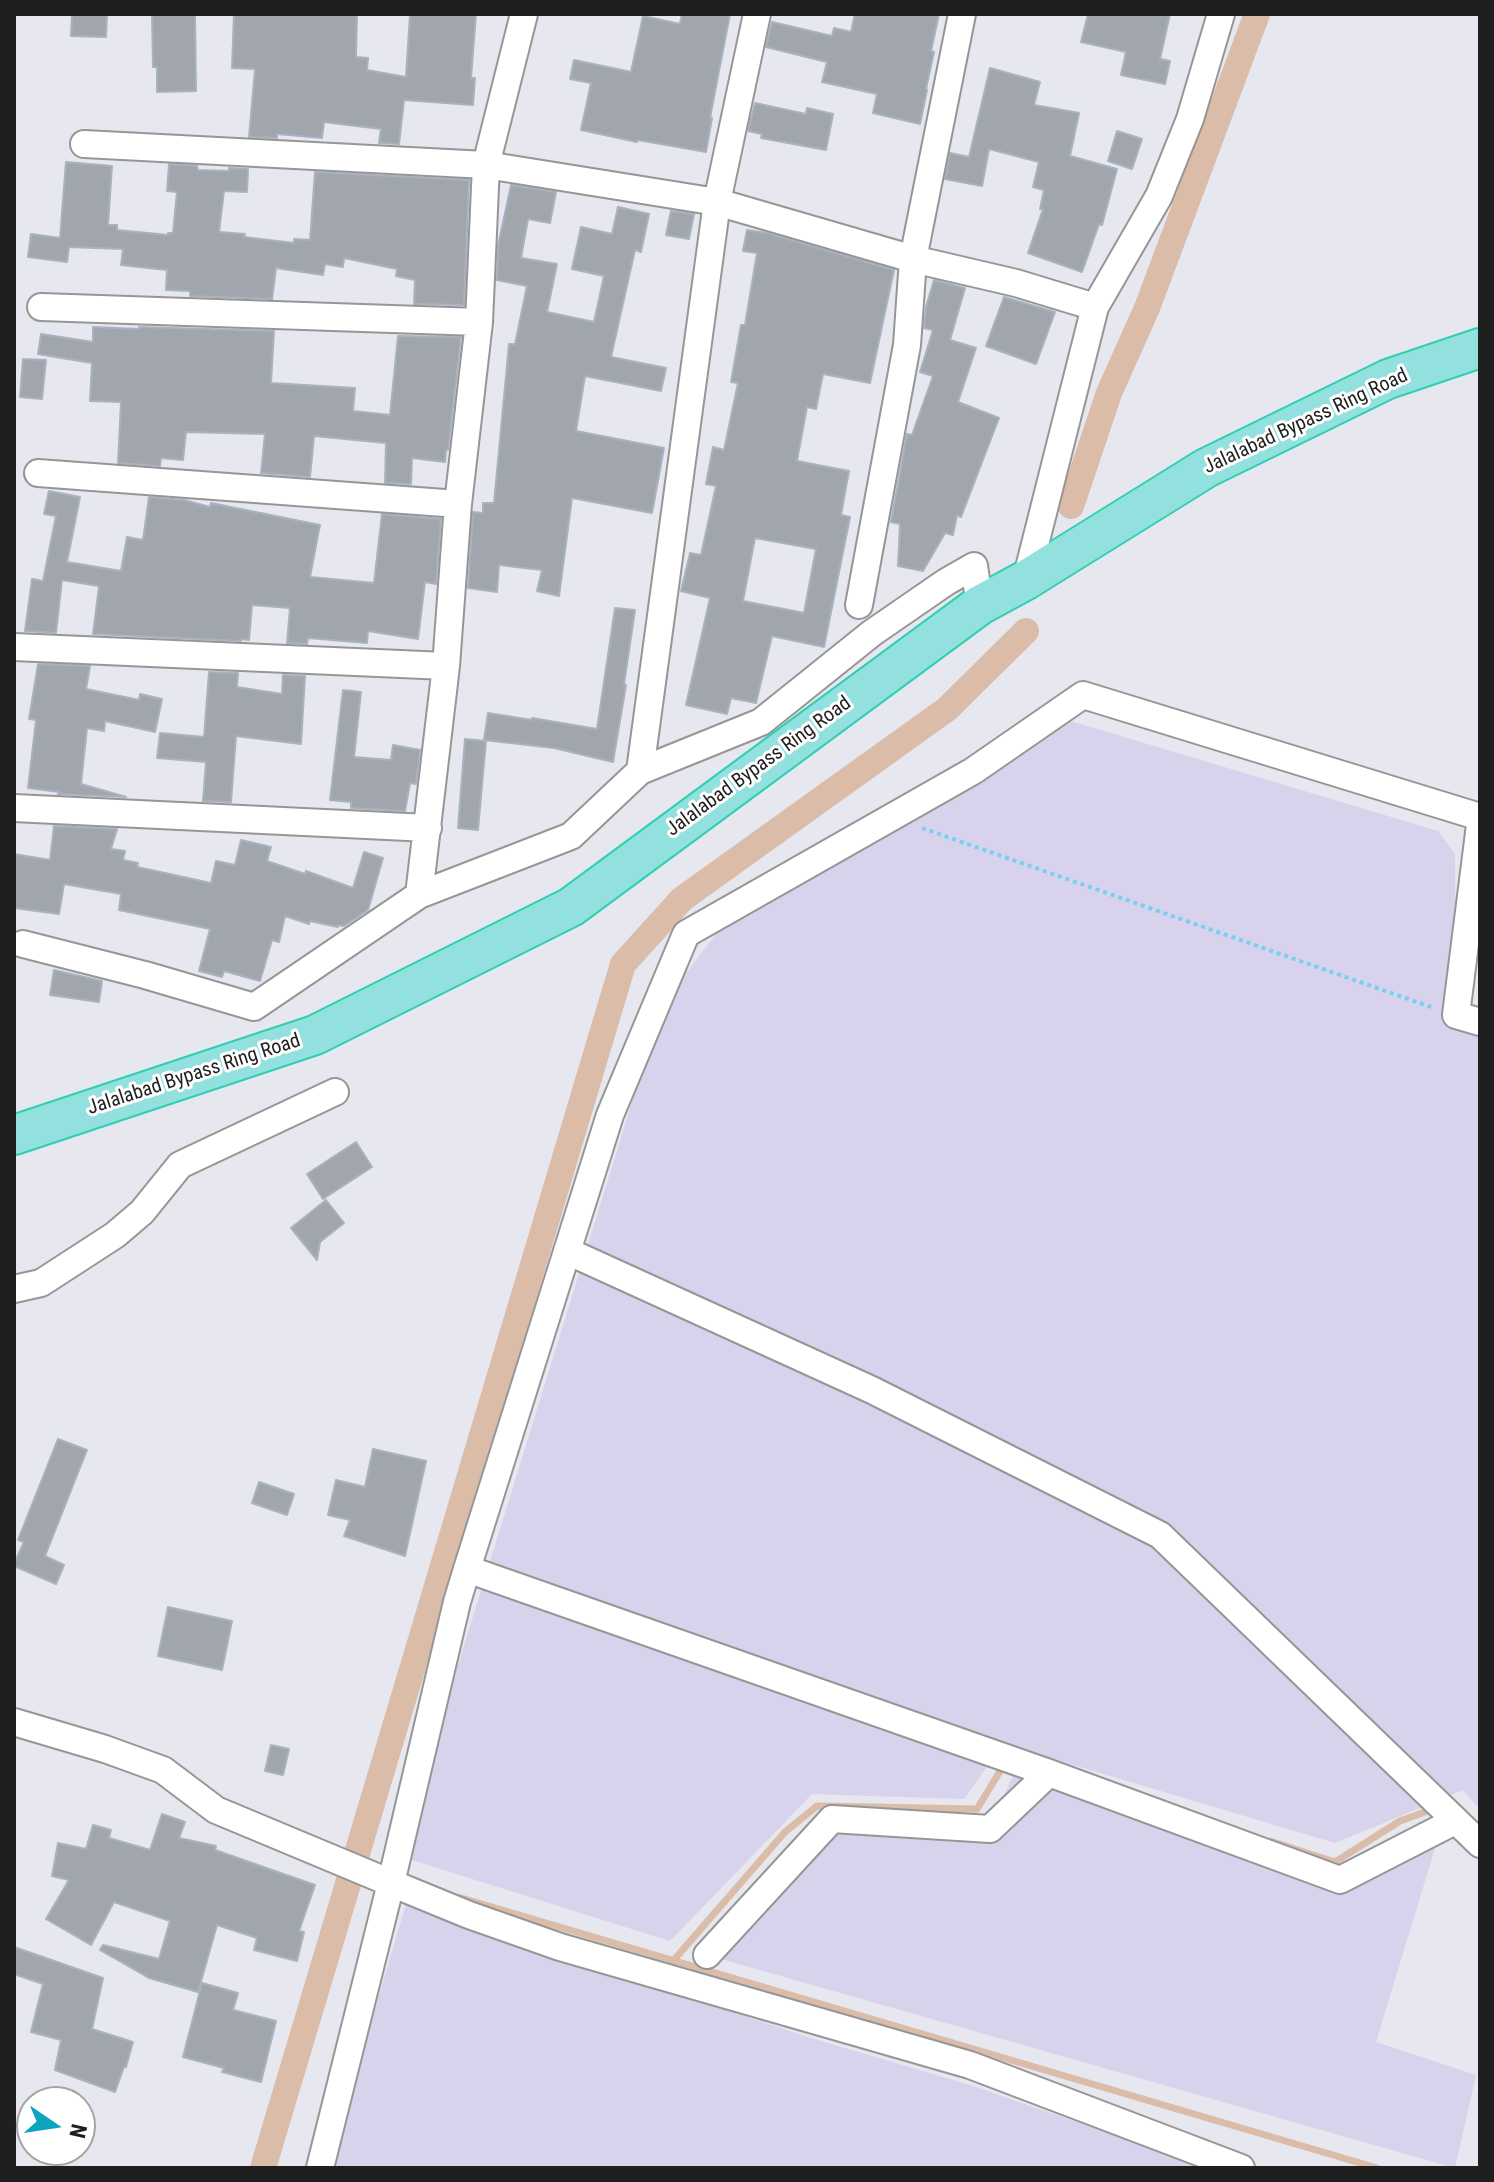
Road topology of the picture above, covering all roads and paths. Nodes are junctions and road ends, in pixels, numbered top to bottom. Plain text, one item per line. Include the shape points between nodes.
1 (524, 14) edge
2 (757, 14) edge
3 (962, 14) edge
4 (1221, 14) edge
5 (84, 144) dead end
6 (486, 165) junction
7 (717, 202) junction
8 (913, 259) junction
9 (41, 307) dead end
10 (1095, 307) junction
11 (479, 322) junction
12 (1480, 348) edge
13 (38, 473) dead end
14 (458, 504) junction
15 (1026, 580) junction
16 (859, 605) dead end
17 (980, 605) junction
18 (14, 647) edge
19 (446, 666) junction
20 (640, 771) junction
21 (14, 808) edge
22 (891, 817) junction
23 (1480, 817) edge
24 (1480, 825) edge
25 (428, 828) junction
26 (419, 895) junction
27 (23, 944) dead end
28 (1468, 1019) edge
29 (335, 1092) dead end
30 (14, 1135) edge
31 (567, 1251) junction
32 (14, 1289) edge
33 (467, 1569) junction
34 (14, 1722) edge
35 (1049, 1773) junction
36 (1455, 1821) junction
37 (1480, 1844) edge
38 (391, 1883) junction
39 (707, 1955) dead end
40 (320, 2168) edge
41 (1241, 2168) edge

1 - 6 street
2 - 7 street
3 - 8 street
4 - 10 street via 1190,119 1159,196
5 - 6 street
6 - 7 street
6 - 11 street
7 - 8 street
7 - 20 street
8 - 10 street
8 - 16 street via 907,345
9 - 11 street
10 - 15 street
11 - 14 street
12 - 15 highway, Jalalabad Bypass Ring Road via 1388,379 1206,468
13 - 14 street
14 - 19 street
15 - 17 highway, Jalalabad Bypass Ring Road
17 - 20 street via 974,566 872,633 761,722
17 - 30 highway, Jalalabad Bypass Ring Road via 571,907 315,1035
18 - 19 street
19 - 25 street
20 - 26 street via 571,836
21 - 25 street
22 - 23 street via 973,771 1083,695
22 - 28 path
22 - 31 street via 686,934 610,1115
24 - 28 street
25 - 26 street
26 - 27 street via 254,1007
29 - 32 street via 180,1165 142,1212 115,1235 41,1283
31 - 33 street
31 - 36 street via 872,1390 1160,1535
33 - 35 street
33 - 38 street
34 - 38 street via 163,1770 216,1810
35 - 36 street via 1340,1880
35 - 39 street via 990,1829 832,1819
36 - 37 street
38 - 40 street
38 - 41 street via 560,1947 970,2065

